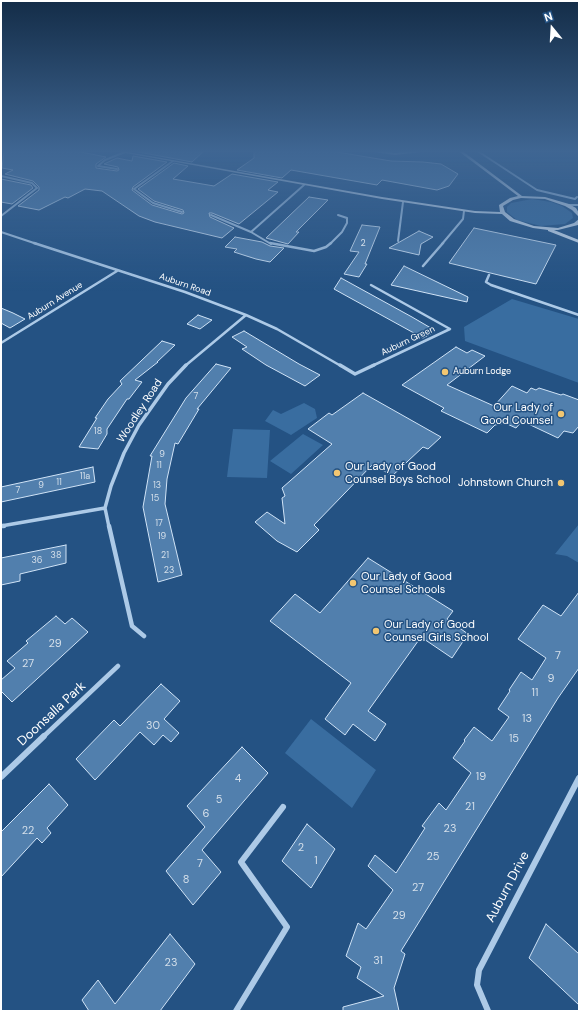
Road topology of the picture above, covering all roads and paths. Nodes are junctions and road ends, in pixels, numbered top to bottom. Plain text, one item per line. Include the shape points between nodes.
1 (28, 197) edge
2 (145, 197) edge
3 (290, 197) edge
4 (375, 197) edge
5 (521, 197) edge
6 (526, 197) edge
7 (568, 197) edge
8 (578, 197) dead end
9 (403, 202) junction
10 (567, 205) junction
11 (579, 206) edge
12 (464, 211) junction
13 (182, 212) dead end
14 (503, 213) junction
15 (211, 214) dead end
16 (338, 215) dead end
17 (579, 215) edge
18 (1, 216) edge
19 (578, 224) edge
20 (546, 229) junction
21 (1, 232) edge
22 (251, 232) junction
23 (398, 241) dead end
24 (579, 242) edge
25 (423, 266) dead end
26 (117, 271) junction
27 (489, 275) dead end
28 (370, 285) dead end
29 (246, 315) junction
30 (579, 315) edge
31 (1, 343) edge
32 (355, 374) joint
33 (105, 508) junction
34 (1, 526) edge
35 (144, 636) dead end
36 (118, 666) dead end
37 (1, 777) edge
38 (579, 778) edge
39 (283, 807) dead end
40 (236, 1011) edge
41 (488, 1011) edge

1 - 18 street
2 - 13 street via 153,203
3 - 22 street
4 - 9 main road
5 - 14 main road via 505,202 501,206
6 - 10 main road via 545,198
7 - 8 street
9 - 12 main road
9 - 23 street
10 - 11 street
10 - 17 main road
12 - 14 main road
12 - 25 street via 463,219
14 - 20 main road via 522,224
15 - 22 street
16 - 22 street via 347,218 347,223 334,241 314,251 272,244
19 - 20 main road
20 - 24 main road
21 - 26 street, Auburn Road via 79,256
26 - 29 street, Auburn Road via 185,292
26 - 31 street, Auburn Avenue
27 - 30 street via 486,282 491,285
28 - 32 street, Auburn Green via 450,329
29 - 32 street, Auburn Road via 277,328
29 - 33 street, Woodley Road via 189,362 163,389 124,453
33 - 34 street
33 - 35 street, Woodley Road via 132,626
36 - 37 street, Doonsalla Park
38 - 41 street, Auburn Drive via 478,970 477,985
39 - 40 street via 241,862 287,927

